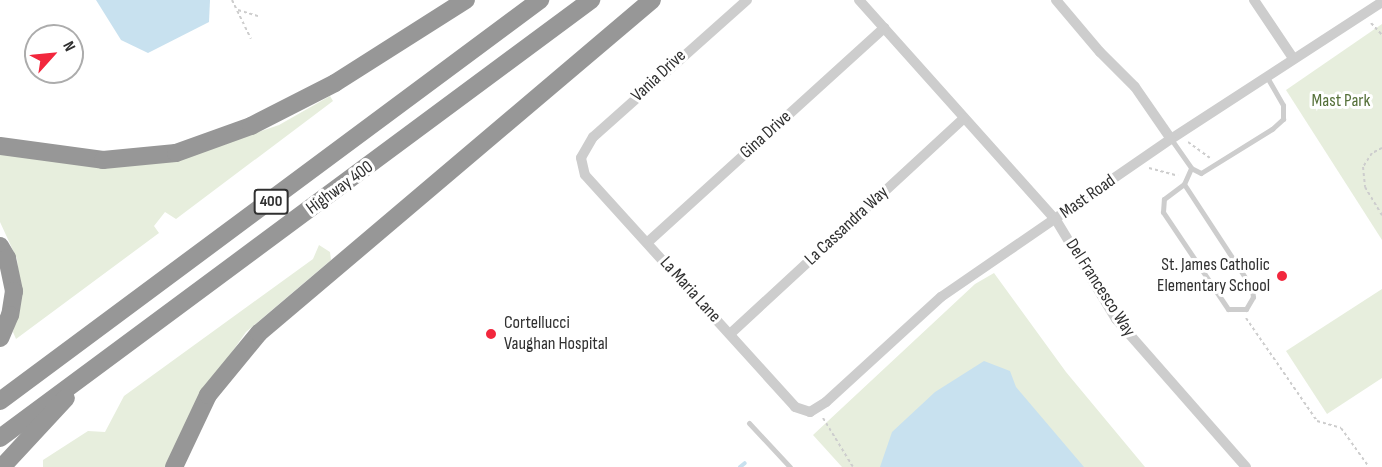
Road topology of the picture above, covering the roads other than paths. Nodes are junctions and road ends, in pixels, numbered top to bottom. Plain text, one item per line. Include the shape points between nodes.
1 (466, 0) edge
2 (540, 0) edge
3 (591, 0) edge
4 (652, 0) edge
5 (747, 0) edge
6 (859, 0) edge
7 (1056, 0) edge
8 (1254, 0) edge
9 (1382, 2) edge
10 (884, 28) junction
11 (1293, 58) junction
12 (1266, 76) junction
13 (964, 118) junction
14 (1175, 137) junction
15 (0, 146) edge
16 (580, 158) joint
17 (1191, 168) junction
18 (1185, 181) junction
19 (1056, 220) junction
20 (648, 242) junction
21 (0, 246) edge
22 (730, 334) junction
23 (0, 338) edge
24 (79, 380) junction
25 (0, 401) edge
26 (814, 409) joint
27 (749, 423) dead end
28 (0, 438) edge
29 (2, 467) edge
30 (174, 467) edge
31 (790, 467) edge
32 (1246, 467) edge

1 - 15 highway via 335,83 251,126 176,153 103,160
2 - 25 highway, Highway 400 / 400
3 - 24 highway, Highway 400 / 400
4 - 30 highway via 259,333 208,395
5 - 16 street, Vania Drive via 593,137
6 - 10 street, Del Francesco Way
7 - 14 street
8 - 11 street
9 - 11 street, Mast Road
10 - 13 street, Del Francesco Way
10 - 20 street, Gina Drive
11 - 12 street, Mast Road
12 - 14 street, Mast Road
12 - 17 lane via 1283,105 1283,119 1201,173
13 - 19 street, Del Francesco Way
13 - 22 street, La Cassandra Way
14 - 17 lane
14 - 19 street, Mast Road
16 - 20 street, La Maria Lane via 585,175
17 - 18 lane
18 - 18 lane via 1164,199 1163,212 1228,309 1240,311 1250,305 1252,288
19 - 26 street, Mast Road via 941,297
19 - 32 street, Del Francesco Way via 1116,319
20 - 22 street, La Maria Lane
21 - 23 highway via 7,258 14,291 10,315
22 - 26 street, La Maria Lane via 795,407
24 - 28 highway, Highway 400 / 400
24 - 29 highway via 55,412
27 - 31 lane

